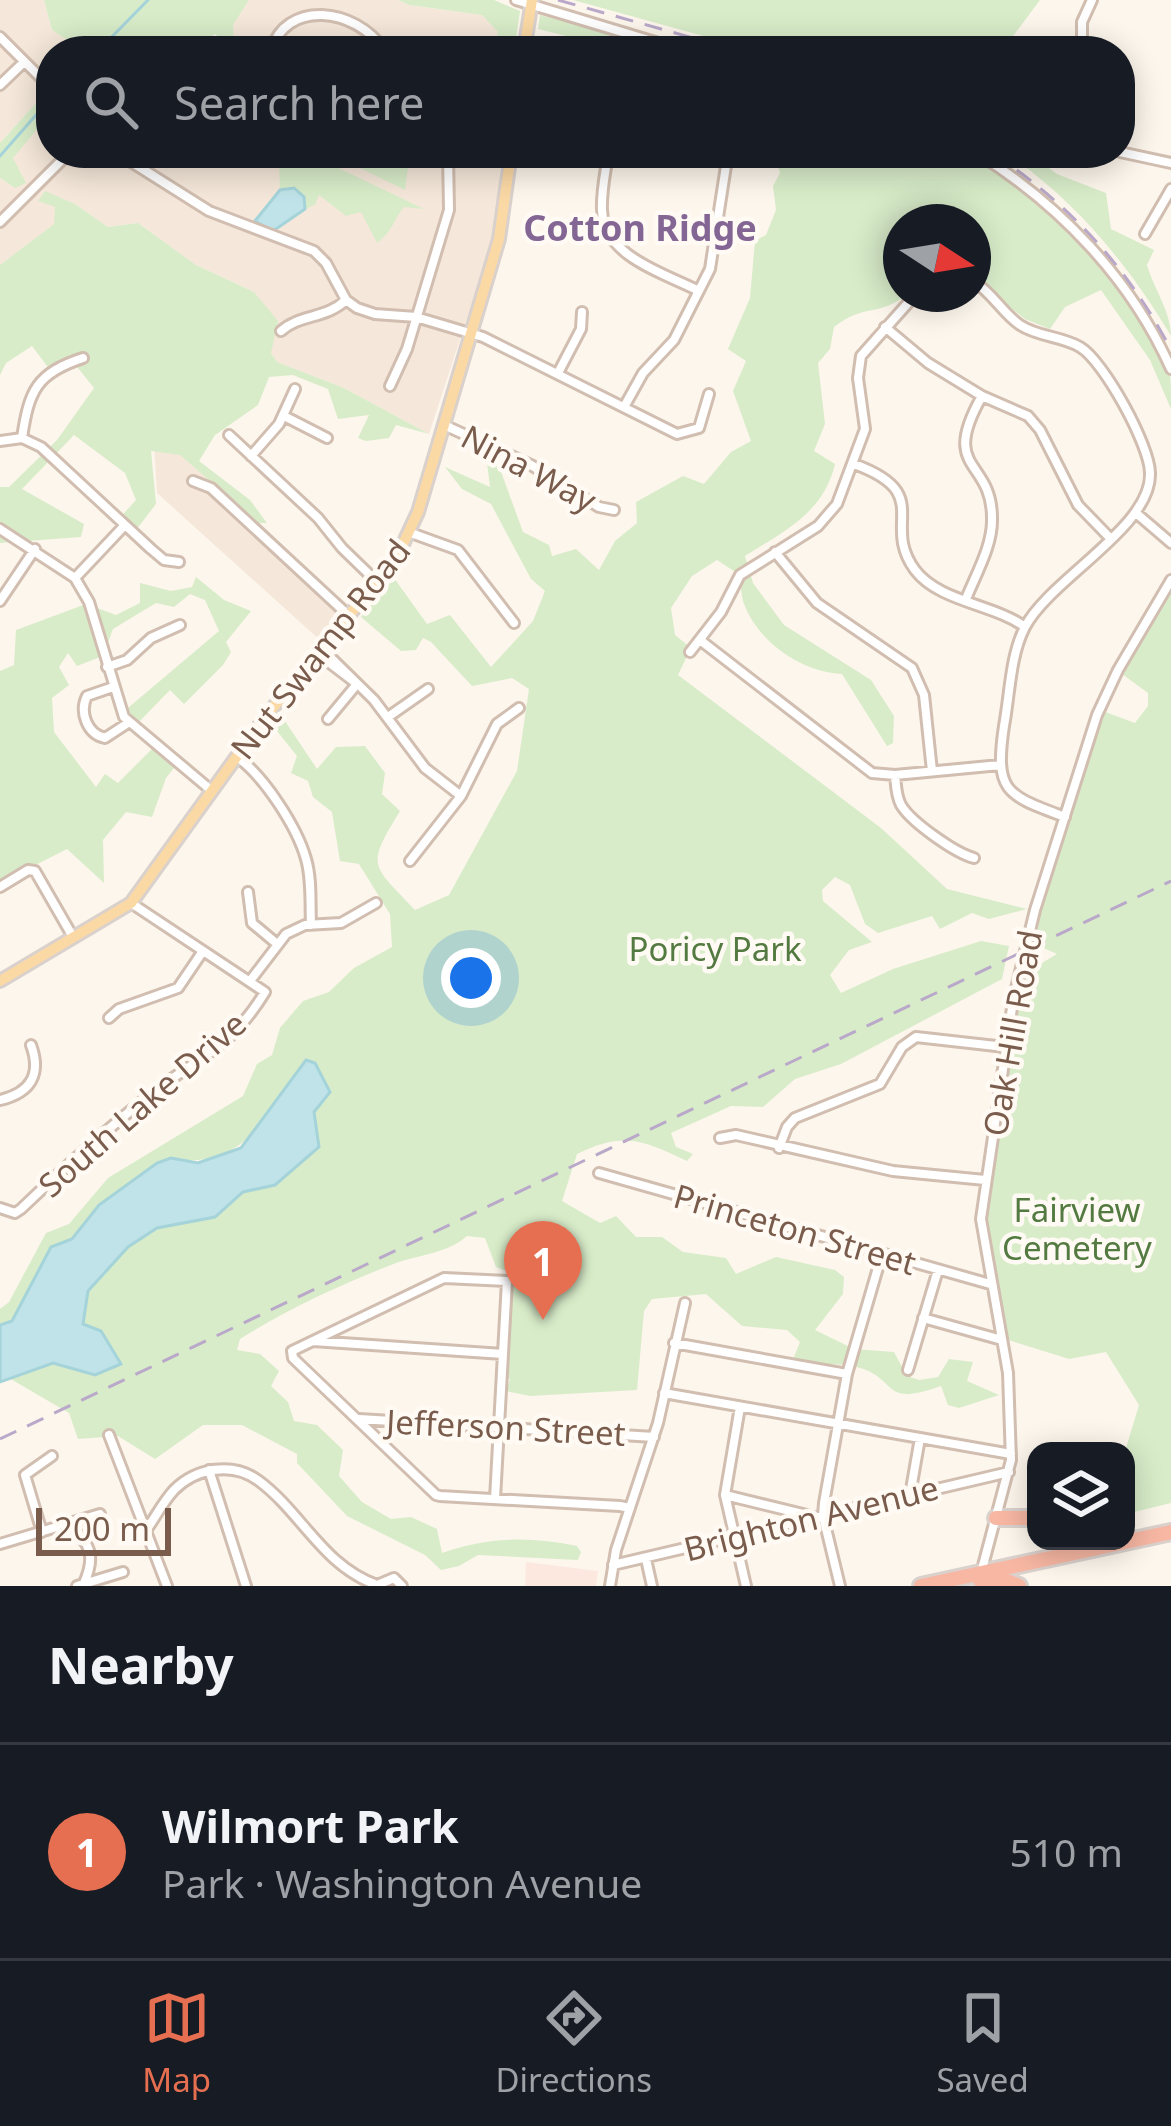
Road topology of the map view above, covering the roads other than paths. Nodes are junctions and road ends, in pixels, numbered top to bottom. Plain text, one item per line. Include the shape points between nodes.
1 (516, 0) edge
2 (1092, 0) edge
3 (531, 2) edge
4 (275, 36) edge
5 (372, 36) edge
6 (526, 36) edge
7 (638, 36) edge
8 (1082, 36) edge
9 (0, 37) edge
10 (25, 62) junction
11 (36, 73) edge
12 (0, 85) edge
13 (1135, 155) edge
14 (1171, 163) edge
15 (55, 168) edge
16 (148, 168) edge
17 (448, 168) edge
18 (509, 168) edge
19 (607, 168) edge
20 (726, 168) edge
21 (999, 168) edge
22 (1171, 189) edge
23 (0, 222) edge
24 (1145, 234) dead end
25 (699, 291) junction
26 (991, 298) edge
27 (346, 300) junction
28 (582, 312) dead end
29 (899, 312) edge
30 (416, 316) junction
31 (885, 327) junction
32 (280, 331) dead end
33 (471, 333) junction
34 (83, 358) dead end
35 (1171, 369) edge
36 (559, 373) junction
37 (390, 386) dead end
38 (295, 389) dead end
39 (709, 394) dead end
40 (982, 396) junction
41 (624, 407) junction
42 (284, 416) junction
43 (444, 424) junction
44 (229, 435) dead end
45 (22, 438) junction
46 (327, 438) dead end
47 (0, 441) edge
48 (251, 456) junction
49 (854, 464) junction
50 (193, 481) dead end
51 (614, 510) dead end
52 (1136, 514) junction
53 (125, 525) junction
54 (0, 529) edge
55 (411, 533) junction
56 (1110, 538) junction
57 (1171, 543) edge
58 (35, 549) junction
59 (775, 551) junction
60 (179, 562) dead end
61 (75, 578) junction
62 (1171, 580) edge
63 (376, 581) junction
64 (966, 599) junction
65 (0, 601) edge
66 (350, 616) junction
67 (514, 623) dead end
68 (180, 625) dead end
69 (1025, 627) junction
70 (700, 640) junction
71 (320, 652) junction
72 (690, 652) dead end
73 (107, 667) junction
74 (357, 684) junction
75 (113, 687) junction
76 (428, 689) dead end
77 (519, 708) dead end
78 (388, 717) junction
79 (328, 719) dead end
80 (128, 723) junction
81 (237, 757) junction
82 (1000, 765) junction
83 (932, 771) junction
84 (895, 775) junction
85 (212, 791) junction
86 (461, 796) junction
87 (1064, 817) junction
88 (974, 858) dead end
89 (410, 861) dead end
90 (0, 886) edge
91 (248, 892) dead end
92 (131, 903) junction
93 (376, 903) dead end
94 (311, 925) junction
95 (74, 938) junction
96 (276, 943) junction
97 (203, 951) junction
98 (0, 981) edge
99 (250, 981) junction
100 (109, 1018) dead end
101 (31, 1045) dead end
102 (1006, 1047) junction
103 (0, 1100) edge
104 (720, 1138) dead end
105 (779, 1148) junction
106 (599, 1173) dead end
107 (985, 1180) junction
108 (0, 1208) edge
109 (882, 1254) junction
110 (938, 1270) junction
111 (990, 1284) junction
112 (686, 1303) dead end
113 (923, 1318) junction
114 (1002, 1340) junction
115 (312, 1341) junction
116 (674, 1343) junction
117 (503, 1354) junction
118 (908, 1370) dead end
119 (847, 1374) junction
120 (664, 1394) junction
121 (740, 1407) junction
122 (358, 1419) junction
123 (838, 1424) junction
124 (499, 1426) junction
125 (110, 1435) dead end
126 (654, 1437) junction
127 (920, 1438) junction
128 (1011, 1454) junction
129 (52, 1456) dead end
130 (209, 1470) junction
131 (1009, 1472) junction
132 (725, 1495) junction
133 (910, 1495) junction
134 (495, 1499) junction
135 (631, 1508) junction
136 (100, 1514) dead end
137 (819, 1516) junction
138 (996, 1517) junction
139 (1027, 1518) edge
140 (66, 1524) junction
141 (147, 1528) junction
142 (42, 1532) junction
143 (1171, 1535) edge
144 (734, 1538) junction
145 (1135, 1541) edge
146 (0, 1544) edge
147 (1098, 1550) edge
148 (646, 1559) junction
149 (614, 1565) junction
150 (122, 1572) dead end
151 (980, 1580) edge
152 (370, 1584) edge
153 (80, 1585) edge
154 (167, 1586) edge
155 (246, 1586) edge
156 (403, 1586) edge
157 (610, 1586) edge
158 (652, 1586) edge
159 (746, 1586) edge
160 (840, 1586) edge
161 (921, 1586) edge
162 (954, 1586) edge
163 (1019, 1586) edge

1 - 3 street
2 - 8 street
3 - 6 main road
3 - 7 street
4 - 5 street via 290,15 320,6 358,20
9 - 10 street
10 - 11 street
10 - 12 street
13 - 14 street
15 - 23 street
16 - 27 street via 209,211 314,250
17 - 30 street via 449,206
18 - 33 main road, Nut Swamp Road via 499,239
19 - 25 street via 602,210 612,240
20 - 25 street via 716,251
21 - 35 street via 1100,258
22 - 24 street
25 - 41 street
26 - 52 street via 1018,324 1078,346 1100,365 1150,465
27 - 30 street via 370,313
27 - 32 street
28 - 36 street
29 - 31 street
30 - 33 street
30 - 37 street
31 - 40 street
31 - 49 street via 859,362 866,421
33 - 36 street
33 - 43 main road, Nut Swamp Road
34 - 45 street via 45,376
36 - 41 street
38 - 42 street
39 - 41 street via 700,426 686,435
40 - 56 street via 1035,423 1078,505
40 - 64 street via 963,439 991,504 992,530
42 - 46 street
42 - 48 street
43 - 51 street, Nina Way
43 - 55 main road, Nut Swamp Road
44 - 48 street
45 - 47 street
45 - 53 street
48 - 63 street
49 - 59 street via 824,520
49 - 64 street via 897,489 905,550 917,573
50 - 66 street via 211,488
52 - 56 street
52 - 57 street
53 - 60 street via 160,557
53 - 61 street
54 - 58 street
55 - 63 main road, Nut Swamp Road
55 - 67 street via 458,550
56 - 69 street
58 - 61 street
58 - 65 street
59 - 70 street via 740,575
59 - 83 street via 817,603 912,668 924,695
61 - 73 street
62 - 87 street, Oak Hill Road via 1103,699
63 - 66 main road, Nut Swamp Road
64 - 69 street
66 - 71 main road, Nut Swamp Road
68 - 73 street
69 - 82 street
70 - 72 street
70 - 84 street via 867,770
71 - 74 street
71 - 81 main road, Nut Swamp Road
73 - 75 street
74 - 78 street
74 - 79 street
75 - 80 street
75 - 80 street via 87,696 86,721 105,738
76 - 78 street
77 - 86 street via 497,724
78 - 86 street via 425,768
80 - 85 street
81 - 85 main road, Nut Swamp Road
81 - 94 street via 263,781 303,850
82 - 83 street
82 - 87 street via 1014,796
83 - 84 street
84 - 88 street via 905,811
85 - 92 main road, Nut Swamp Road
86 - 89 street
87 - 102 street, Oak Hill Road
90 - 95 street via 33,870
91 - 96 street via 252,923
92 - 95 main road, Nut Swamp Road
92 - 97 street, South Lake Drive
93 - 94 street via 334,925
94 - 96 street
95 - 98 main road, Nut Swamp Road
96 - 99 street
97 - 99 street, South Lake Drive
97 - 100 street via 178,988
99 - 108 street, South Lake Drive via 265,992 227,1042 155,1091 21,1209
101 - 103 street via 29,1087
102 - 105 street via 911,1039 880,1084 795,1118
102 - 107 street, Oak Hill Road
104 - 105 street
105 - 107 street
106 - 109 street, Princeton Street
107 - 111 street, Oak Hill Road via 981,1227
109 - 110 street, Princeton Street
109 - 119 street
110 - 111 street, Princeton Street
110 - 113 street
111 - 114 street, Oak Hill Road
112 - 116 street
113 - 114 street
113 - 118 street
114 - 128 street, Oak Hill Road
115 - 117 street
115 - 117 street via 444,1278 507,1281
115 - 122 street via 291,1353
116 - 119 street
116 - 120 street
117 - 124 street
119 - 123 street
120 - 121 street
120 - 126 street
121 - 123 street
121 - 132 street
122 - 124 street, Jefferson Street
122 - 134 street via 436,1495
123 - 127 street
123 - 137 street
124 - 126 street, Jefferson Street
124 - 134 street
125 - 141 street
126 - 135 street
127 - 128 street
127 - 133 street
128 - 131 street, Oak Hill Road
129 - 142 street via 25,1475
130 - 141 street via 178,1486
130 - 152 street via 259,1481 333,1558
130 - 155 street
131 - 133 street, Brighton Avenue
131 - 138 street, Oak Hill Road
132 - 137 street
132 - 144 street
133 - 137 street, Brighton Avenue
134 - 135 street
135 - 149 street
136 - 140 street
137 - 144 street, Brighton Avenue
137 - 160 street
138 - 139 highway
138 - 151 street, Oak Hill Road
140 - 142 street
140 - 153 street via 91,1550
141 - 154 street
142 - 146 street
143 - 145 highway
143 - 151 highway
144 - 148 street, Brighton Avenue
144 - 159 street
147 - 151 highway
148 - 149 street, Brighton Avenue
148 - 158 street
149 - 157 street
150 - 153 street
151 - 161 highway
151 - 162 highway
151 - 163 highway
152 - 156 street via 394,1578

